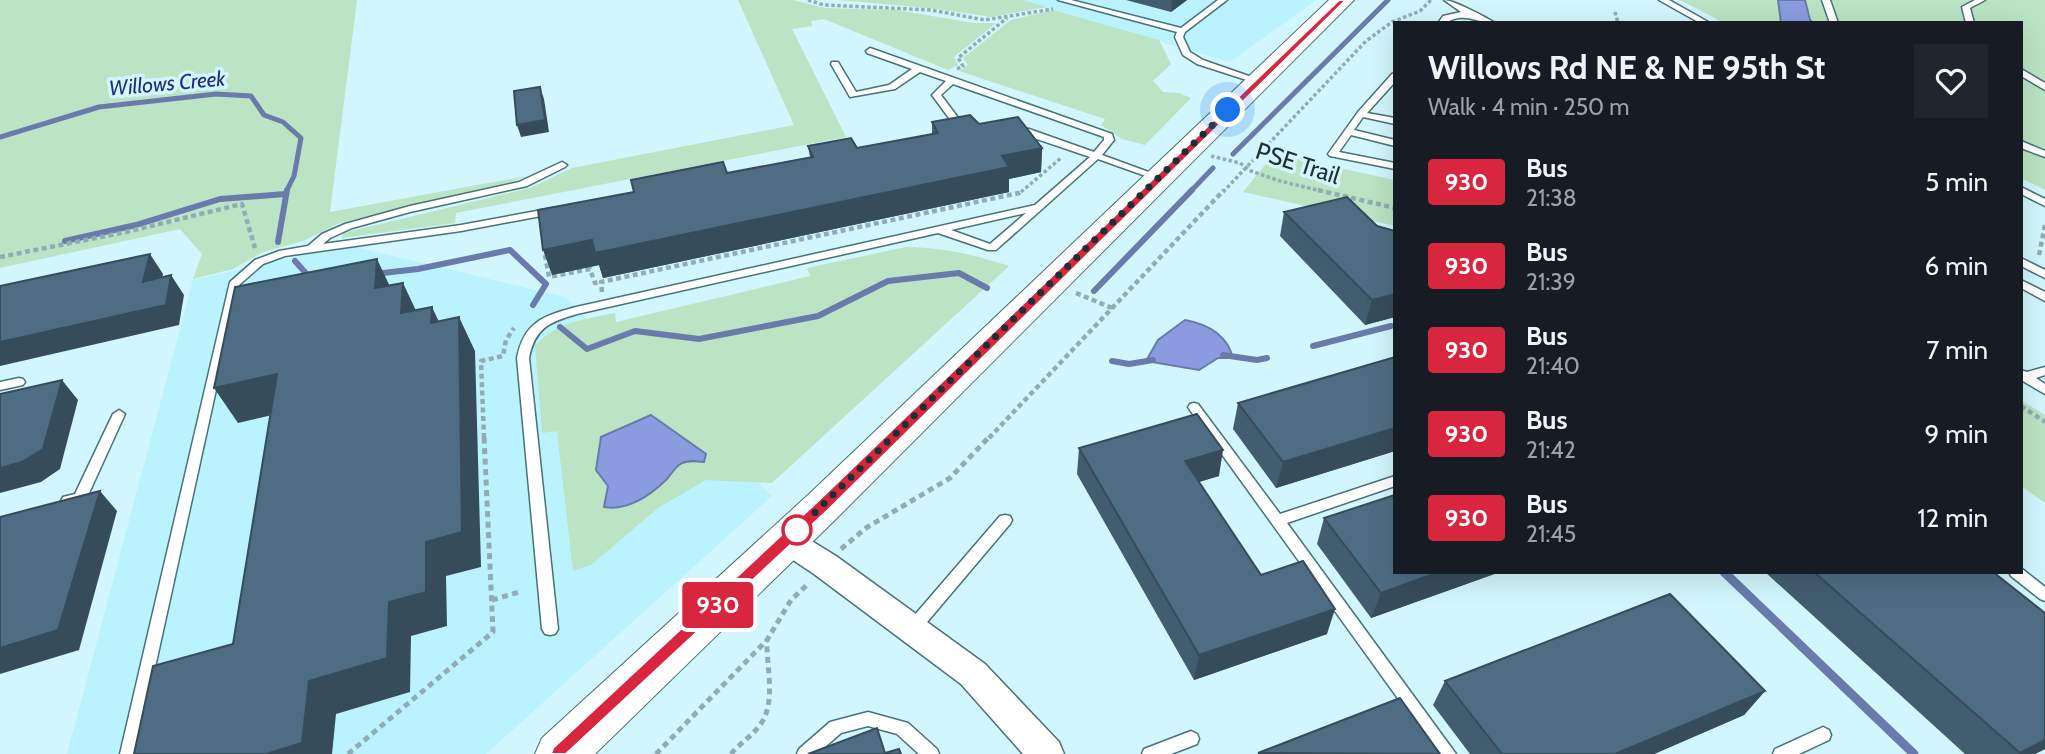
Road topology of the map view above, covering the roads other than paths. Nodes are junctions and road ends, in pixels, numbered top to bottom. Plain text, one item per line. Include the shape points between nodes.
1 (1062, 0) edge
2 (1223, 0) edge
3 (1342, 0) edge
4 (1437, 0) edge
5 (1663, 0) edge
6 (1826, 0) edge
7 (1981, 0) edge
8 (1451, 2) edge
9 (1467, 13) junction
10 (1444, 21) edge
11 (1478, 21) edge
12 (1486, 21) edge
13 (1702, 21) edge
14 (1833, 21) edge
15 (1970, 21) edge
16 (1182, 32) junction
17 (870, 51) dead end
18 (835, 64) dead end
19 (918, 69) junction
20 (2023, 73) edge
21 (1393, 78) edge
22 (1259, 80) junction
23 (951, 81) junction
24 (2045, 87) edge
25 (1361, 114) junction
26 (1393, 121) edge
27 (998, 130) edge
28 (1349, 132) junction
29 (951, 136) edge
30 (1393, 143) edge
31 (2023, 145) edge
32 (2045, 154) edge
33 (1096, 156) junction
34 (562, 165) dead end
35 (1393, 166) edge
36 (1161, 178) junction
37 (2023, 191) edge
38 (2045, 202) edge
39 (1038, 207) junction
40 (570, 208) edge
41 (937, 229) junction
42 (313, 247) junction
43 (2023, 262) edge
44 (2045, 275) edge
45 (2023, 284) edge
46 (2045, 297) edge
47 (2045, 371) edge
48 (2024, 376) edge
49 (19, 382) dead end
50 (0, 386) edge
51 (2045, 390) edge
52 (1195, 407) dead end
53 (118, 414) dead end
54 (1393, 482) edge
55 (53, 505) edge
56 (1006, 520) dead end
57 (1278, 520) junction
58 (786, 540) junction
59 (2019, 574) edge
60 (2045, 595) edge
61 (550, 629) dead end
62 (912, 629) junction
63 (1823, 734) dead end
64 (1191, 739) dead end
65 (128, 754) edge
66 (560, 754) edge
67 (806, 754) edge
68 (931, 754) edge
69 (1046, 754) edge
70 (1150, 754) edge
71 (1448, 754) edge
72 (1781, 754) edge

1 - 16 lane
2 - 16 lane
3 - 22 main road
4 - 8 lane
5 - 13 lane
6 - 14 lane
7 - 15 lane via 1966,7
8 - 9 lane
9 - 10 lane
9 - 11 lane
9 - 12 lane
16 - 22 lane via 1179,37 1186,53 1200,62
17 - 19 lane
18 - 19 lane via 853,95 892,87
19 - 23 lane
20 - 24 lane
21 - 25 lane
22 - 36 main road
23 - 29 lane via 936,95 970,133
23 - 33 lane via 1104,133 1110,140
25 - 26 lane
25 - 28 lane
27 - 33 lane via 1026,131
28 - 30 lane
28 - 35 lane via 1333,154
31 - 32 lane
33 - 36 lane
33 - 39 lane
34 - 42 lane via 522,184 361,222 325,236
36 - 58 main road
37 - 38 lane
39 - 41 lane
39 - 41 lane via 992,248
40 - 42 lane
41 - 61 lane via 576,311 532,330 523,358
42 - 65 lane via 259,262 234,284 229,296
43 - 44 lane
45 - 46 lane
47 - 48 lane
48 - 51 lane
49 - 50 lane
52 - 57 lane
53 - 55 lane via 80,498
54 - 57 lane
56 - 62 lane
57 - 71 lane
58 - 62 street
58 - 66 main road
59 - 60 lane
62 - 69 street via 973,674
63 - 72 lane
64 - 70 lane
67 - 68 lane via 836,727 868,719 902,727

